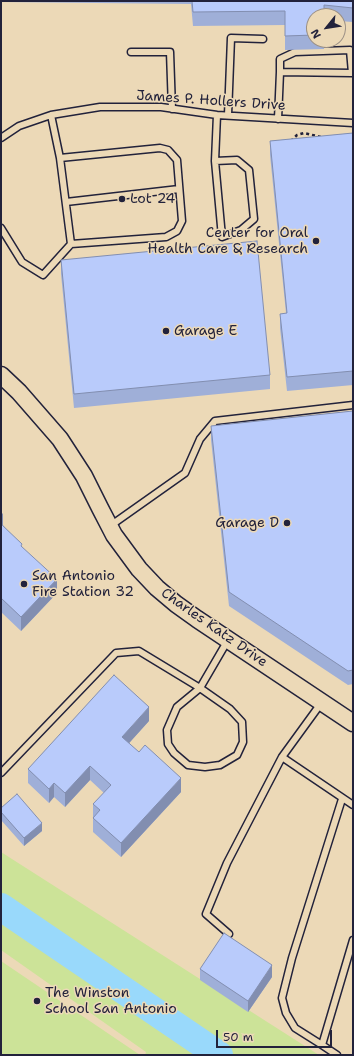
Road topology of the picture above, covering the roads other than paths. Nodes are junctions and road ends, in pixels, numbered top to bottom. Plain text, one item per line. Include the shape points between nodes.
1 (263, 39) dead end
2 (131, 52) dead end
3 (280, 72) junction
4 (172, 109) junction
5 (51, 115) junction
6 (217, 115) junction
7 (228, 115) junction
8 (278, 119) junction
9 (353, 123) edge
10 (1, 138) edge
11 (60, 158) junction
12 (215, 161) junction
13 (179, 189) junction
14 (66, 202) junction
15 (1, 228) edge
16 (71, 244) junction
17 (1, 375) edge
18 (353, 405) edge
19 (110, 526) junction
20 (228, 640) junction
21 (200, 688) junction
22 (322, 702) junction
23 (353, 723) edge
24 (282, 757) junction
25 (1, 773) edge
26 (342, 799) junction
27 (353, 805) edge
28 (229, 934) edge
29 (353, 940) edge
30 (322, 1045) junction
31 (337, 1055) edge

1 - 7 lane via 231,38
2 - 4 lane via 170,52
3 - 3 lane via 352,73 350,50 295,52 280,60
3 - 8 lane
4 - 5 lane, James P. Hollers Drive via 100,107
4 - 6 lane, James P. Hollers Drive
5 - 10 lane, James P. Hollers Drive via 19,126
5 - 11 lane
6 - 7 lane, James P. Hollers Drive
6 - 12 lane
7 - 8 lane, James P. Hollers Drive
8 - 9 lane, James P. Hollers Drive
11 - 13 lane via 160,148 168,150 177,160
11 - 14 lane
12 - 12 lane via 222,237 241,230 254,218 249,170 237,160
13 - 14 lane
13 - 16 lane via 182,221 177,231 166,236
14 - 16 lane
15 - 16 lane via 22,262 43,275
17 - 19 street, Charles Katz Drive via 60,439 84,476
18 - 19 lane via 215,421 200,439 185,473
19 - 20 street, Charles Katz Drive via 138,569 157,588
20 - 21 lane
20 - 22 street, Charles Katz Drive
21 - 21 lane via 177,707 167,730 168,744 188,765 220,765 237,755 243,742 242,722 230,709
21 - 25 lane via 139,652 116,653
22 - 23 street, Charles Katz Drive
22 - 24 lane
24 - 26 lane
24 - 28 lane via 227,863 206,914
26 - 27 lane
26 - 30 lane via 282,998 286,1013 295,1028
29 - 30 lane
30 - 31 lane

